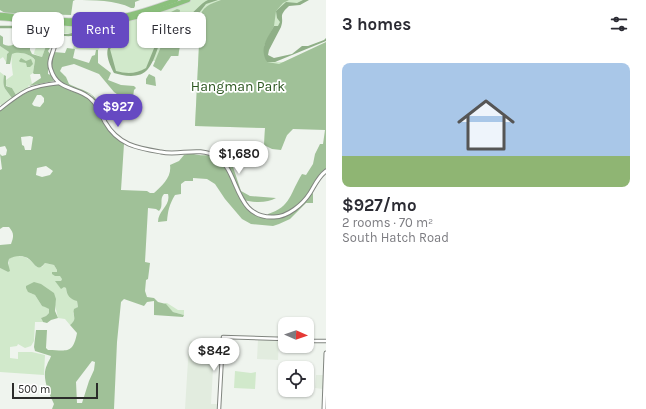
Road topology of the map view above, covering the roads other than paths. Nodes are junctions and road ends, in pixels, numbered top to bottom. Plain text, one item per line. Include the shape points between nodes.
1 (176, 0) edge
2 (188, 0) edge
3 (0, 15) edge
4 (12, 16) edge
5 (0, 18) edge
6 (12, 18) edge
7 (64, 20) edge
8 (64, 21) edge
9 (54, 48) edge
10 (59, 83) junction
11 (0, 109) edge
12 (326, 171) edge
13 (278, 340) edge
14 (314, 341) edge
15 (326, 341) edge
16 (326, 353) edge
17 (219, 409) edge
18 (324, 409) edge

1 - 7 highway via 115,18
2 - 8 highway via 113,22 84,24
3 - 4 highway
5 - 6 highway
9 - 10 main road via 50,68
10 - 11 street via 24,91
10 - 12 main road via 90,98 110,131 124,143 163,153 198,151 217,157 228,171 244,202 256,213 264,216 272,218 291,211 306,198 319,177
13 - 17 street via 223,337
14 - 15 street
16 - 18 main road

